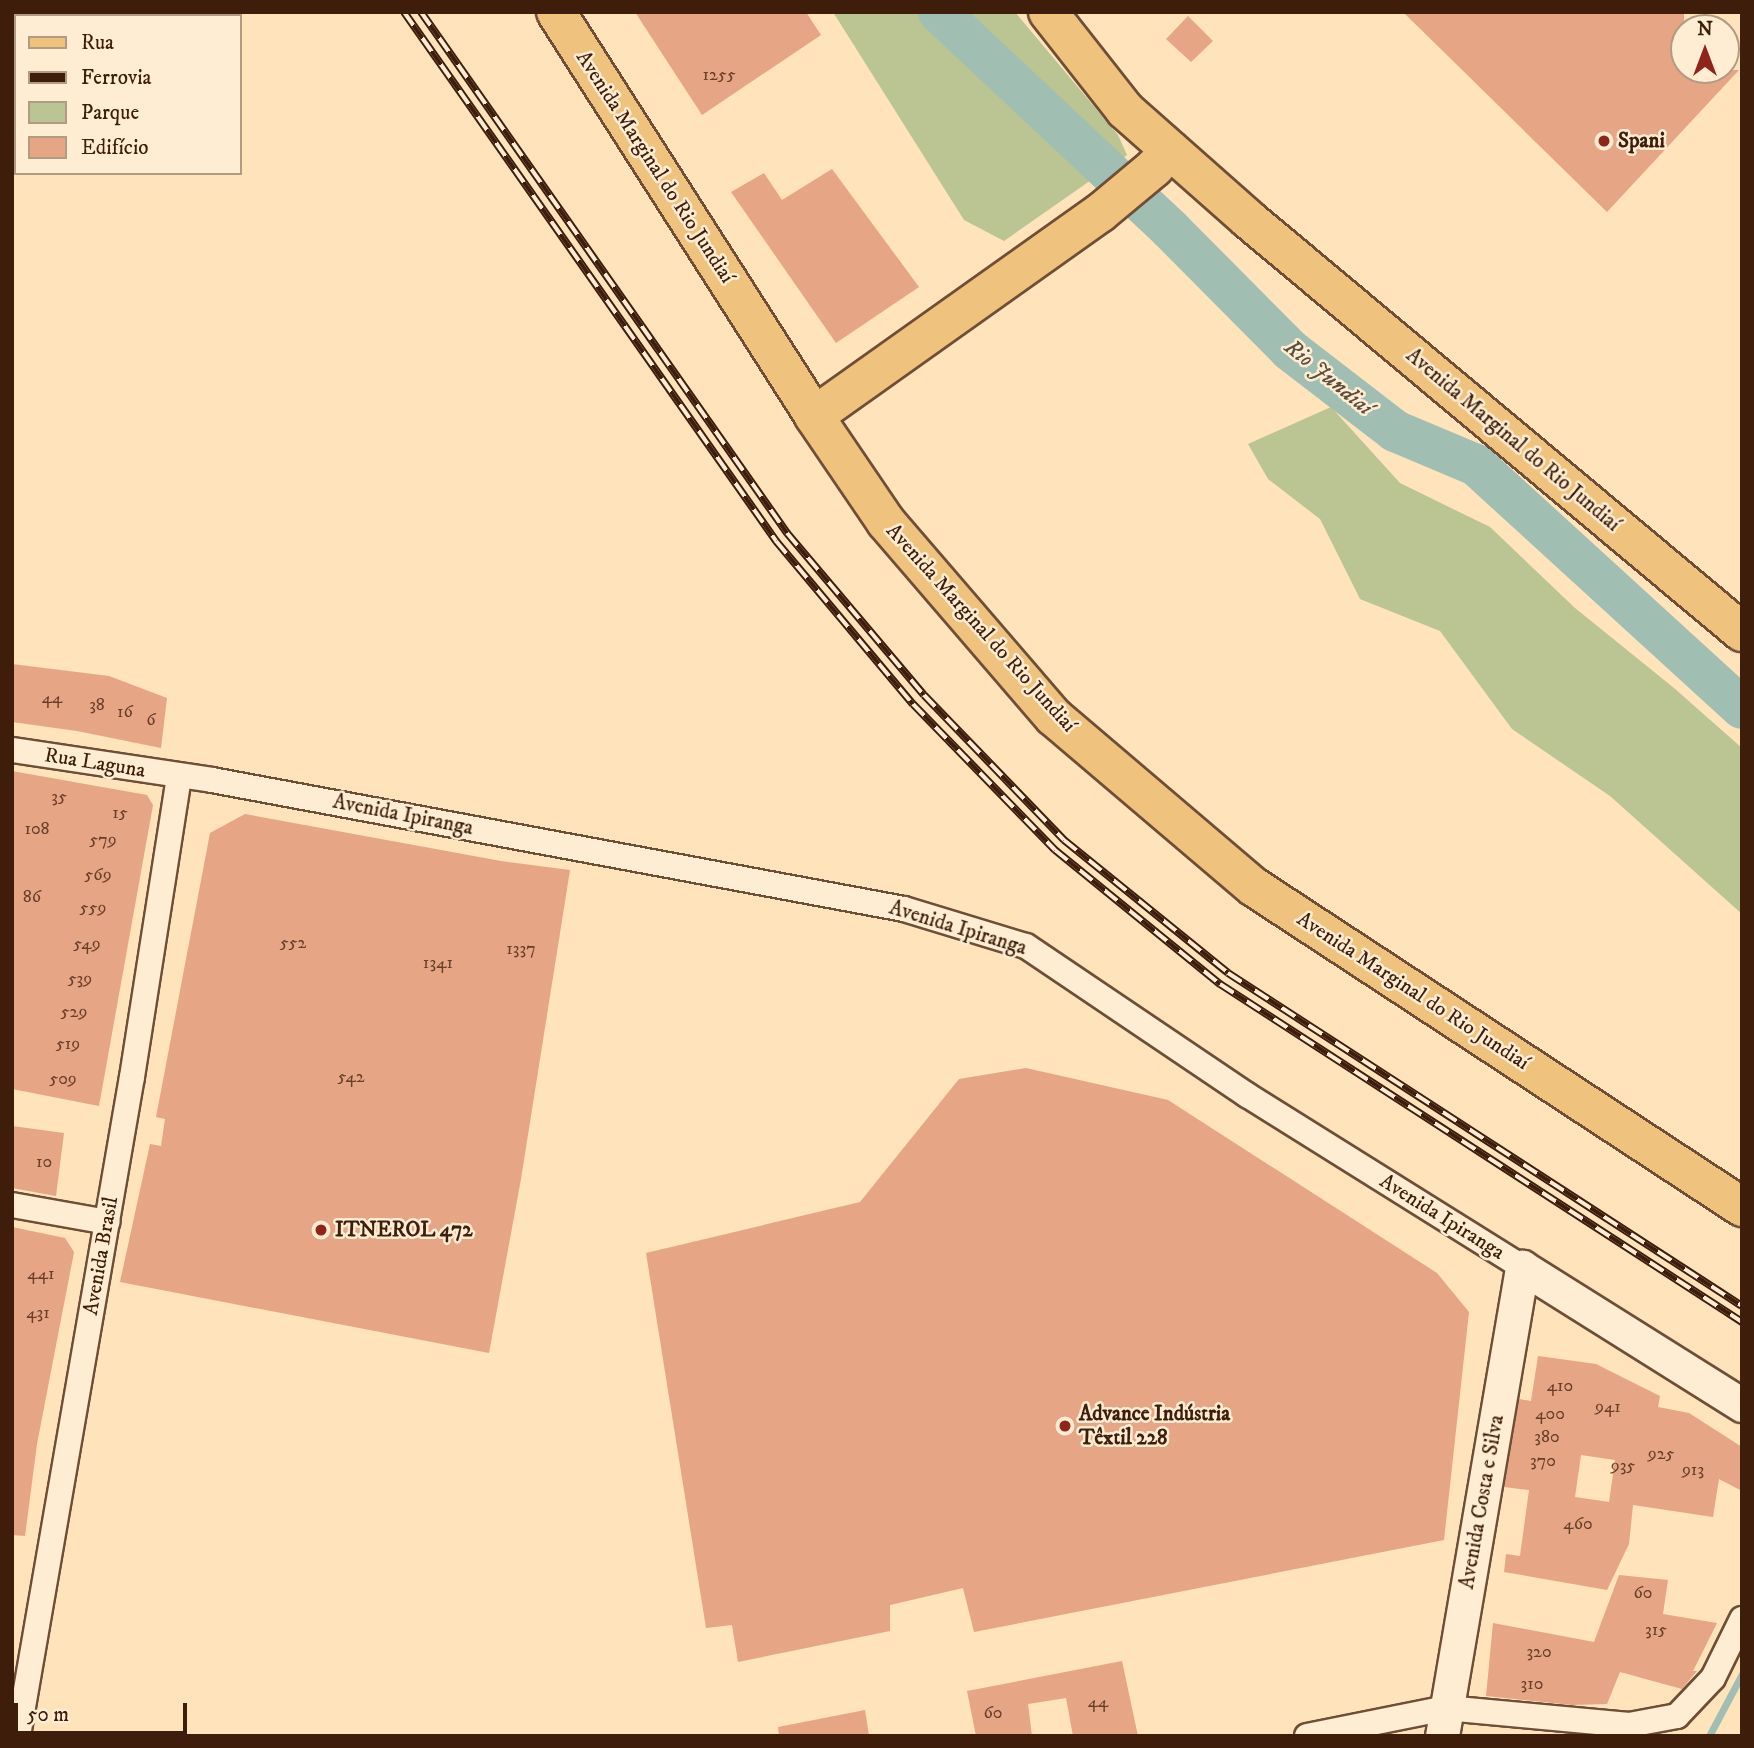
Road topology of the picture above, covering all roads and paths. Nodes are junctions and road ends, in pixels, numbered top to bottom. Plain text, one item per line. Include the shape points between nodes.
1 (556, 12) edge
2 (1048, 12) edge
3 (1162, 159) junction
4 (814, 416) junction
5 (1742, 632) edge
6 (12, 750) edge
7 (179, 776) junction
8 (12, 1205) edge
9 (1742, 1208) edge
10 (107, 1222) junction
11 (1522, 1267) junction
12 (1742, 1405) edge
13 (1742, 1619) edge
14 (21, 1667) edge
15 (1444, 1722) edge
16 (18, 1736) edge
17 (1307, 1736) edge

1 - 4 main road, Avenida Marginal do Rio Jundiaí
2 - 3 main road, Avenida Marginal do Rio Jundiaí
3 - 4 main road via 1100,213
3 - 5 main road, Avenida Marginal do Rio Jundiaí via 1248,219
4 - 9 main road, Avenida Marginal do Rio Jundiaí via 886,522 1065,726 1254,887
6 - 7 street, Rua Laguna
7 - 10 street, Avenida Brasil
7 - 11 street, Avenida Ipiranga via 904,909 1026,946 1247,1095
8 - 10 street
10 - 14 street, Avenida Brasil
11 - 12 main road, Avenida Ipiranga
11 - 15 main road, Avenida Costa e Silva
13 - 15 street via 1713,1678 1677,1716 1629,1725
14 - 16 street, Avenida Brasil
15 - 17 street

